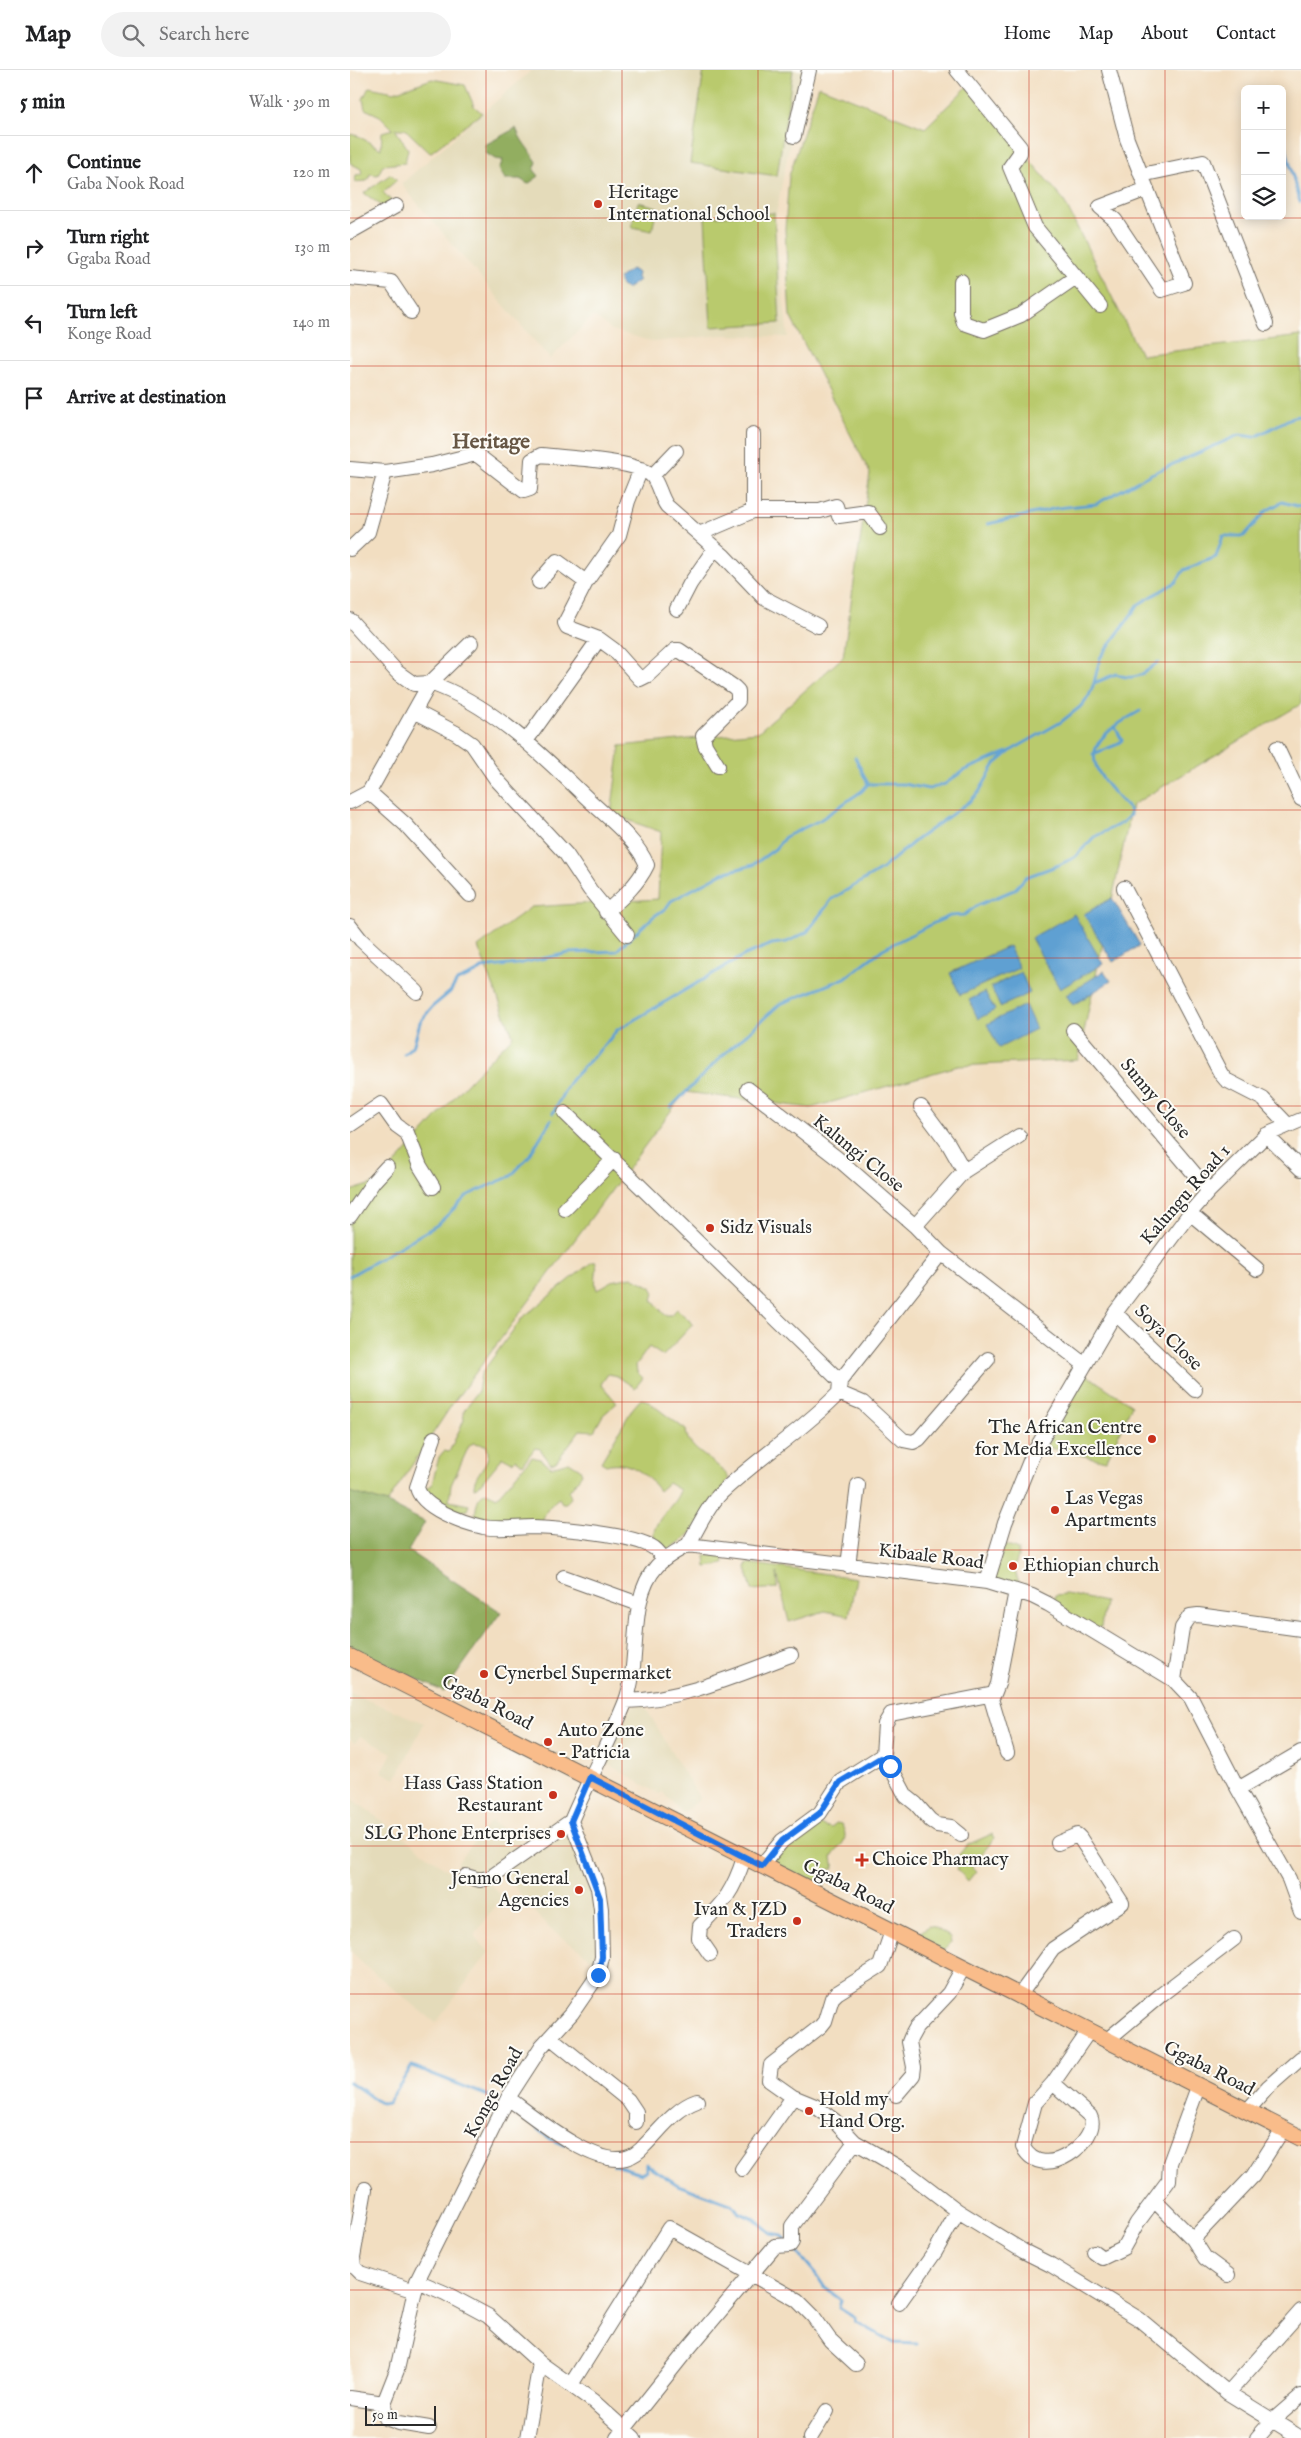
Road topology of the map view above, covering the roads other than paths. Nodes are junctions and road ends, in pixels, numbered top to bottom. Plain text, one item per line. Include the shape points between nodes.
1 (809, 70) edge
2 (957, 70) edge
3 (1109, 70) edge
4 (794, 136) dead end
5 (1144, 182) junction
6 (396, 206) dead end
7 (350, 232) edge
8 (1076, 277) junction
9 (350, 278) edge
10 (961, 281) dead end
11 (1100, 306) dead end
12 (411, 312) dead end
13 (1266, 324) dead end
14 (753, 434) dead end
15 (676, 451) dead end
16 (350, 469) edge
17 (385, 472) junction
18 (647, 472) junction
19 (753, 511) junction
20 (880, 528) dead end
21 (699, 534) junction
22 (715, 548) junction
23 (350, 549) edge
24 (539, 582) dead end
25 (586, 582) junction
26 (677, 609) dead end
27 (350, 620) edge
28 (818, 626) dead end
29 (599, 640) junction
30 (471, 643) dead end
31 (430, 683) junction
32 (416, 712) junction
33 (526, 740) junction
34 (1278, 748) dead end
35 (718, 766) dead end
36 (369, 792) junction
37 (1301, 799) edge
38 (350, 802) edge
39 (1124, 888) dead end
40 (470, 895) dead end
41 (606, 912) junction
42 (350, 926) edge
43 (627, 935) dead end
44 (417, 992) dead end
45 (1073, 1030) dead end
46 (748, 1089) dead end
47 (921, 1107) dead end
48 (565, 1113) dead end
49 (1301, 1120) edge
50 (1287, 1124) junction
51 (350, 1125) edge
52 (1266, 1135) junction
53 (1019, 1136) dead end
54 (614, 1159) junction
55 (387, 1167) dead end
56 (1301, 1169) edge
57 (964, 1171) junction
58 (433, 1187) dead end
59 (1209, 1191) junction
60 (565, 1209) dead end
61 (1190, 1213) junction
62 (350, 1216) edge
63 (915, 1226) junction
64 (941, 1253) junction
65 (1257, 1269) dead end
66 (1114, 1313) junction
67 (988, 1359) dead end
68 (1085, 1364) junction
69 (839, 1387) junction
70 (1195, 1390) dead end
71 (434, 1438) dead end
72 (858, 1485) dead end
73 (688, 1545) junction
74 (664, 1559) junction
75 (848, 1566) junction
76 (564, 1576) dead end
77 (987, 1582) junction
78 (1016, 1591) junction
79 (638, 1604) junction
80 (1301, 1629) edge
81 (791, 1655) dead end
82 (350, 1657) edge
83 (1174, 1680) junction
84 (990, 1696) junction
85 (626, 1702) junction
86 (1301, 1752) edge
87 (1007, 1753) dead end
88 (883, 1754) junction
89 (590, 1777) junction
90 (1238, 1789) junction
91 (571, 1821) junction
92 (961, 1835) dead end
93 (1058, 1843) dead end
94 (744, 1858) junction
95 (762, 1866) junction
96 (466, 1876) dead end
97 (1301, 1912) edge
98 (892, 1931) junction
99 (1234, 1939) dead end
100 (710, 1954) dead end
101 (963, 1968) junction
102 (1019, 1996) junction
103 (1089, 2031) junction
104 (550, 2037) junction
105 (1107, 2040) junction
106 (1301, 2058) edge
107 (1053, 2084) junction
108 (1198, 2087) junction
109 (896, 2095) dead end
110 (793, 2097) junction
111 (508, 2098) junction
112 (697, 2100) dead end
113 (1247, 2111) junction
114 (636, 2122) dead end
115 (1283, 2129) junction
116 (1301, 2138) edge
117 (855, 2142) junction
118 (742, 2169) dead end
119 (365, 2189) dead end
120 (1155, 2201) junction
121 (958, 2211) junction
122 (1193, 2239) junction
123 (1094, 2252) dead end
124 (751, 2275) junction
125 (1228, 2275) dead end
126 (416, 2286) junction
127 (899, 2303) dead end
128 (1301, 2311) edge
129 (540, 2363) junction
130 (856, 2364) dead end
131 (572, 2383) junction
132 (1228, 2393) junction
133 (1301, 2396) edge
134 (350, 2398) edge
135 (384, 2403) junction
136 (827, 2411) dead end
137 (1272, 2421) junction
138 (429, 2428) dead end
139 (625, 2435) edge
140 (527, 2438) edge
141 (810, 2438) edge
142 (1257, 2438) edge
143 (1301, 2438) edge

1 - 4 street
2 - 8 street via 1020,147 1010,166 1013,176 1035,227
3 - 5 street via 1123,127
5 - 5 street via 1184,283 1162,290 1115,220 1100,207
5 - 13 street via 1203,162
6 - 7 street
8 - 10 street via 1021,315 984,330 964,323 960,313
8 - 11 street
9 - 12 street via 391,282
14 - 19 street
15 - 18 street
16 - 17 street
17 - 18 street via 476,454 524,491 530,488 532,460 542,455 610,462
17 - 23 street via 368,532
18 - 21 street via 661,499
18 - 25 street via 628,501 619,535
19 - 20 street via 820,511 836,506 839,516 868,512
19 - 21 street
21 - 22 street
22 - 26 street
22 - 28 street via 769,601
24 - 25 street via 557,561
25 - 29 street via 565,623 567,627
27 - 31 street via 408,682
29 - 33 street
29 - 35 street via 614,650 640,678 679,650 738,691 738,701 703,736
30 - 31 street
31 - 32 street via 422,693
31 - 33 street via 475,706
32 - 36 street
32 - 41 street via 472,744 496,779 566,854
33 - 41 street via 642,854 647,865 643,873 627,894
34 - 37 street
36 - 38 street
36 - 40 street via 406,825
39 - 50 street via 1221,1074 1226,1080 1263,1099
41 - 43 street
42 - 44 street
45 - 59 street, Sunny Close
46 - 63 street, Kalungi Close
47 - 57 street via 948,1142
48 - 54 street
49 - 50 street, Kalungu Road 1
50 - 52 street, Kalungu Road 1
51 - 58 street via 381,1104 396,1125 407,1133 420,1166
52 - 56 street
52 - 59 street, Kalungu Road 1
53 - 57 street
54 - 60 street
54 - 69 street
55 - 62 street
57 - 63 street
59 - 61 street, Kalungu Road 1
61 - 65 street
61 - 66 street, Kalungu Road 1
63 - 64 street, Kalungi Close
64 - 68 street, Kalungi Close
64 - 69 street
66 - 68 street, Kalungu Road 1
66 - 70 street, Soya Close
67 - 69 street via 913,1442 903,1440 863,1402
68 - 77 street, Kalungu Road 1 via 1019,1484
69 - 73 street via 799,1430 722,1493 709,1508
71 - 74 street via 417,1487 418,1493 438,1510 483,1527 535,1527 634,1541 653,1547
72 - 75 street
73 - 74 street
73 - 75 street, Kibaale Road
74 - 79 street via 650,1576
75 - 77 street, Kibaale Road
76 - 79 street
77 - 78 street, Kibaale Road
78 - 83 street, Kibaale Road via 1048,1604
78 - 84 street via 998,1684
79 - 85 street via 634,1672
80 - 83 street via 1190,1616 1182,1628
81 - 85 street via 730,1678
82 - 89 main road, Ggaba Road
83 - 90 street, Kibaale Road via 1191,1698
84 - 87 street
84 - 88 street via 893,1712 885,1721
85 - 89 street
86 - 90 street
88 - 92 street via 906,1796 937,1825 951,1827
88 - 95 street via 840,1782 820,1813 782,1841
89 - 91 street
89 - 94 main road, Ggaba Road
90 - 97 street, Kibaale Road via 1289,1880
91 - 96 street via 491,1877 480,1880
91 - 104 street, Konge Road via 598,1888 602,1909 602,1957 594,1983
93 - 102 street via 1076,1835 1080,1838 1122,1903 1053,1949
94 - 95 main road, Ggaba Road
94 - 100 street via 730,1894 700,1926 699,1938
95 - 98 main road, Ggaba Road
98 - 101 main road, Ggaba Road
98 - 110 street via 876,1970 832,1998 821,2026 771,2065 769,2080
99 - 105 street
101 - 102 main road, Ggaba Road
101 - 109 street via 949,1992 911,2037 913,2074
102 - 103 main road, Ggaba Road
103 - 105 main road, Ggaba Road
103 - 107 street
104 - 111 street, Konge Road
104 - 114 street via 628,2100 636,2112
105 - 108 main road, Ggaba Road
106 - 113 street
107 - 107 street via 1090,2116 1092,2122 1090,2131 1073,2152 1046,2163 1032,2159 1023,2148 1035,2103
108 - 113 main road, Ggaba Road
108 - 120 street via 1170,2164 1168,2180
110 - 117 street via 815,2106
110 - 118 street
111 - 112 street via 564,2139 600,2156 619,2158 639,2151 679,2110
111 - 126 street, Konge Road
113 - 115 main road, Ggaba Road
115 - 116 main road, Ggaba Road
115 - 122 street via 1253,2176
117 - 121 street via 907,2172
117 - 124 street via 792,2226 790,2245 777,2244
119 - 126 street via 354,2267 360,2273
120 - 122 street
120 - 123 street via 1123,2248 1102,2258
121 - 127 street via 935,2252
121 - 132 street via 1139,2319
122 - 125 street via 1205,2258
124 - 130 street via 771,2283 803,2305 830,2340
124 - 131 street via 669,2228
124 - 139 street via 688,2349
126 - 129 street via 445,2293 488,2316
126 - 135 street, Konge Road via 397,2370
128 - 132 street
129 - 131 street
129 - 140 street
131 - 139 street
132 - 137 street
133 - 137 street
134 - 135 street
135 - 138 street via 386,2418
136 - 141 street
137 - 142 street
137 - 143 street

